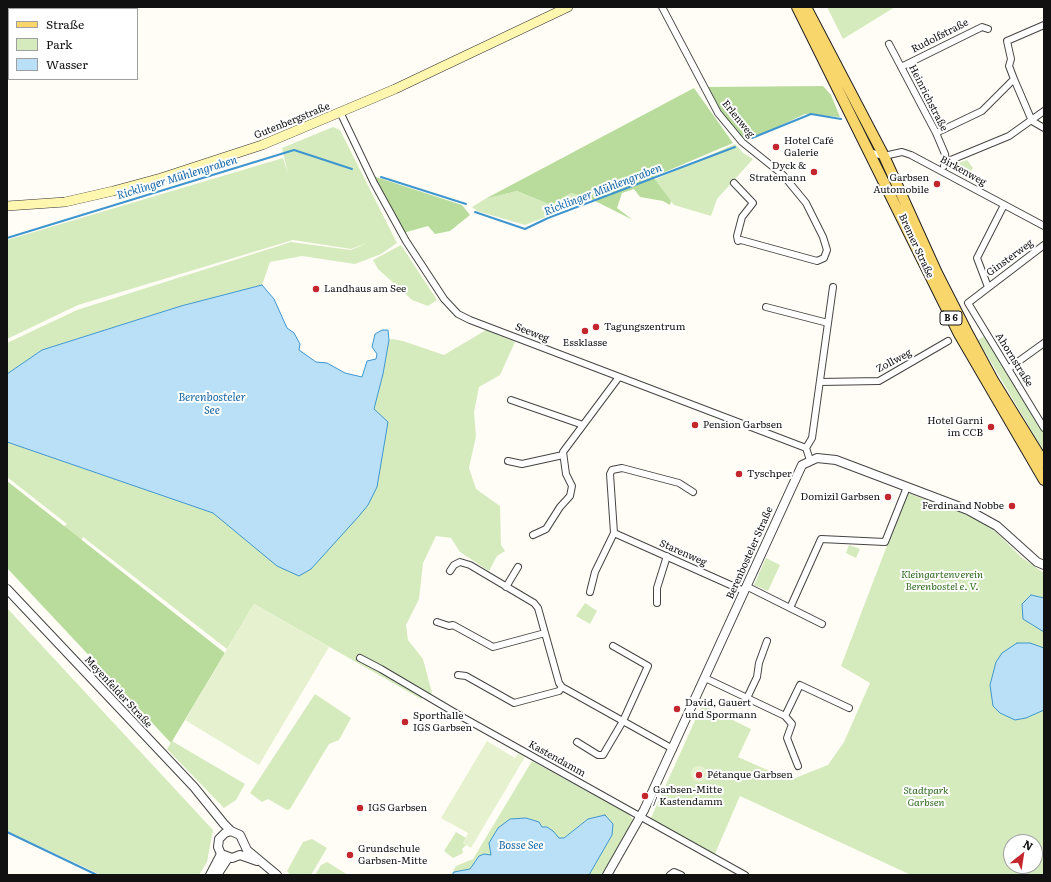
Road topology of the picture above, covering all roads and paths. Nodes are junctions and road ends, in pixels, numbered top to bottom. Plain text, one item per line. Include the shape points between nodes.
1 (568, 7) edge
2 (662, 7) edge
3 (796, 7) edge
4 (806, 7) edge
5 (1044, 26) edge
6 (988, 29) dead end
7 (888, 44) dead end
8 (901, 67) junction
9 (1014, 79) junction
10 (1044, 111) edge
11 (341, 114) junction
12 (1032, 121) junction
13 (1044, 128) edge
14 (936, 133) junction
15 (868, 152) junction
16 (884, 156) junction
17 (946, 162) junction
18 (942, 170) junction
19 (734, 183) dead end
20 (1004, 205) junction
21 (7, 206) edge
22 (1044, 226) edge
23 (1044, 245) edge
24 (988, 287) junction
25 (833, 288) dead end
26 (968, 303) joint
27 (766, 307) dead end
28 (828, 323) junction
29 (948, 341) dead end
30 (1044, 343) edge
31 (1008, 369) junction
32 (619, 377) junction
33 (820, 382) junction
34 (511, 400) dead end
35 (583, 425) junction
36 (1044, 428) edge
37 (806, 448) junction
38 (563, 455) junction
39 (810, 460) junction
40 (508, 461) dead end
41 (1044, 463) edge
42 (1044, 480) edge
43 (907, 487) junction
44 (693, 492) dead end
45 (614, 533) junction
46 (533, 535) dead end
47 (1028, 554) junction
48 (667, 556) junction
49 (1044, 559) edge
50 (1044, 565) edge
51 (518, 567) dead end
52 (450, 571) dead end
53 (506, 586) junction
54 (7, 589) edge
55 (745, 589) junction
56 (590, 592) dead end
57 (657, 603) dead end
58 (790, 608) junction
59 (437, 622) dead end
60 (822, 624) dead end
61 (545, 633) junction
62 (768, 641) dead end
63 (613, 646) dead end
64 (360, 658) dead end
65 (458, 675) dead end
66 (705, 678) junction
67 (562, 687) junction
68 (747, 698) junction
69 (849, 708) dead end
70 (785, 716) junction
71 (623, 721) junction
72 (577, 742) dead end
73 (673, 749) junction
74 (798, 766) dead end
75 (212, 810) junction
76 (641, 818) junction
77 (231, 831) junction
78 (222, 835) junction
79 (244, 846) junction
80 (240, 855) junction
81 (225, 856) junction
82 (267, 866) junction
83 (210, 875) edge
84 (217, 875) edge
85 (277, 875) edge
86 (607, 875) edge
87 (670, 875) edge
88 (680, 875) edge
89 (745, 875) edge

1 - 11 main road, Gutenbergstraße
2 - 19 street, Erlenweg via 718,113 742,142 783,175 806,203 823,237 827,250 824,258 817,261 738,241 742,217 753,203
3 - 15 main road, Bremer Straße / B 6
4 - 16 main road, Bremer Straße / B 6
5 - 9 street via 1006,41 1011,59 1009,66
6 - 8 street, Rudolfstraße via 982,26
7 - 8 street, Heinrichstraße
8 - 14 street, Heinrichstraße
9 - 12 street
9 - 14 street via 982,111
10 - 12 street
11 - 21 main road, Gutenbergstraße via 262,145 161,178 65,202
11 - 32 street, Seeweg via 374,183 406,241 452,309 470,320
12 - 13 street
12 - 17 street via 1009,136
14 - 17 street, Heinrichstraße
15 - 16 street, Birkenweg
15 - 42 main road, Bremer Straße / B 6 via 959,334
16 - 18 street, Birkenweg via 907,153
16 - 41 main road, Bremer Straße / B 6 via 966,330 994,382
17 - 18 street
18 - 20 street, Birkenweg
20 - 22 street, Birkenweg
20 - 24 street, Ginsterweg via 976,258
23 - 24 street, Ginsterweg
24 - 26 street, Ginsterweg
25 - 28 street
26 - 31 street, Ahornstraße
27 - 28 street
28 - 33 street
29 - 33 street, Zollweg via 879,381
30 - 31 street
31 - 36 street, Ahornstraße
32 - 35 street
32 - 37 street, Seeweg
33 - 37 street via 812,438
34 - 35 street
35 - 38 street via 565,448
37 - 39 street
38 - 40 street via 522,464
38 - 46 street via 566,474 572,486 570,496 546,529
39 - 43 street via 836,460
39 - 55 street, Berenbosteler Straße via 800,468
43 - 47 street via 988,519
43 - 58 street via 886,542 821,539
44 - 45 street via 679,483 616,468 610,474
45 - 48 street, Starenweg
45 - 56 street via 595,572
47 - 49 street
47 - 50 street
48 - 55 street, Starenweg
48 - 57 street via 658,588
51 - 53 street
52 - 53 street via 460,562
53 - 61 street via 536,605
54 - 75 street, Meyenfelder Straße via 194,787
55 - 58 street, Starenweg
55 - 66 street, Berenbosteler Straße
58 - 60 street, Starenweg
59 - 61 street via 453,625 493,647
61 - 67 street
62 - 68 street via 759,663 757,677
63 - 71 street via 648,666
64 - 76 street, Kastendamm
65 - 67 street via 466,676 514,703 559,691
66 - 68 street
66 - 73 street, Berenbosteler Straße
67 - 71 street
68 - 70 street
69 - 70 street via 800,685
70 - 74 street via 792,724 788,738
71 - 72 street via 602,756
71 - 73 street
73 - 76 street, Berenbosteler Straße
75 - 77 street, Meyenfelder Straße
75 - 78 street, Meyenfelder Straße
76 - 86 street, Berenbosteler Straße
76 - 89 street, Kastendamm
77 - 78 street
77 - 79 street, Meyenfelder Straße via 240,835
78 - 81 street, Meyenfelder Straße via 218,843
79 - 80 street
79 - 82 street, Meyenfelder Straße
80 - 81 street
80 - 82 street, Meyenfelder Straße
81 - 83 street
81 - 84 street
82 - 85 street, Meyenfelder Straße
87 - 88 street via 674,872

